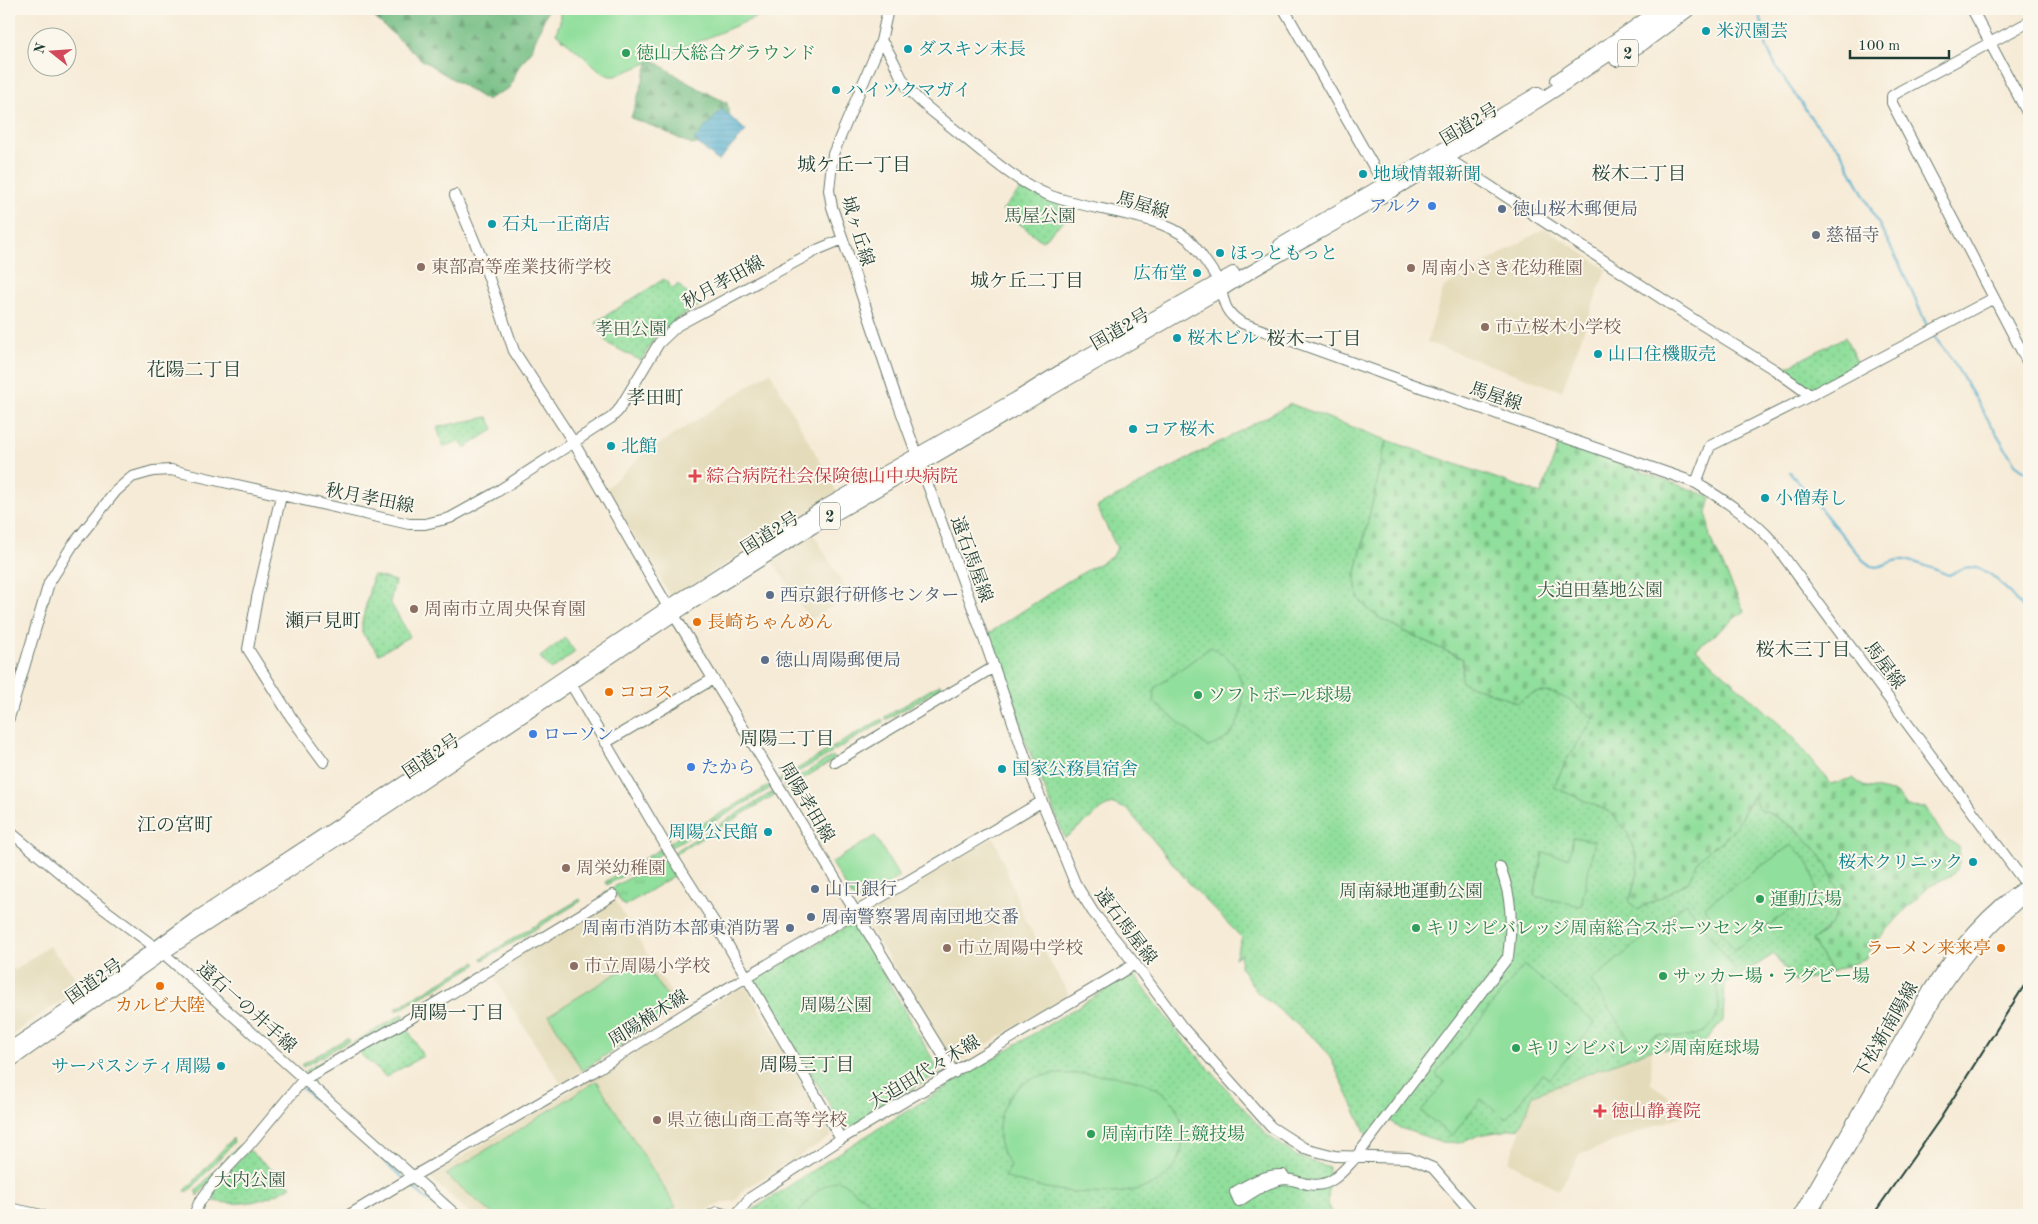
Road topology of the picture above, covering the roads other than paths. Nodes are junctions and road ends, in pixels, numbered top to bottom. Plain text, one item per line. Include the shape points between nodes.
1 (888, 9) edge
2 (1284, 9) edge
3 (1646, 9) edge
4 (1660, 9) edge
5 (1676, 9) edge
6 (1690, 9) edge
7 (1972, 9) edge
8 (2029, 22) edge
9 (881, 41) junction
10 (1990, 42) junction
11 (1558, 85) junction
12 (2029, 116) edge
13 (1446, 158) junction
14 (1383, 183) junction
15 (455, 195) dead end
16 (843, 239) junction
17 (1219, 286) junction
18 (1994, 298) junction
19 (2029, 365) edge
20 (1810, 395) junction
21 (574, 443) junction
22 (919, 458) junction
23 (1696, 483) junction
24 (281, 496) junction
25 (670, 611) junction
26 (994, 667) junction
27 (713, 680) junction
28 (571, 684) junction
29 (9, 718) edge
30 (605, 743) junction
31 (324, 762) dead end
32 (835, 762) dead end
33 (1041, 802) junction
34 (9, 831) edge
35 (1500, 867) dead end
36 (2029, 887) edge
37 (613, 895) dead end
38 (855, 913) junction
39 (159, 950) junction
40 (1135, 964) junction
41 (747, 978) junction
42 (9, 1049) edge
43 (9, 1062) edge
44 (954, 1073) junction
45 (303, 1080) junction
46 (841, 1139) junction
47 (1356, 1157) junction
48 (408, 1179) junction
49 (1286, 1179) dead end
50 (9, 1208) edge
51 (42, 1215) edge
52 (194, 1215) edge
53 (349, 1215) edge
54 (456, 1215) edge
55 (711, 1215) edge
56 (728, 1215) edge
57 (736, 1215) edge
58 (1474, 1215) edge
59 (1799, 1215) edge
60 (1810, 1215) edge

1 - 9 street, 城ヶ丘線
2 - 14 street
3 - 11 highway, 2 via 1622,25
4 - 11 highway, 国道2号 / 2
5 - 11 highway, 国道2号 / 2
6 - 11 highway, 2 via 1643,44 1578,83
7 - 10 street
8 - 10 street
9 - 16 street, 城ヶ丘線 via 832,154 829,190
9 - 17 street, 馬屋線 via 908,88 923,103 1024,182 1052,196 1165,226 1188,239
10 - 12 street
10 - 18 street via 1900,91 1892,96 1892,103
11 - 13 highway, 国道2号 / 2
11 - 14 highway, 国道2号 / 2
13 - 17 highway, 国道2号 / 2 via 1354,213
13 - 20 street
14 - 17 highway, 国道2号 / 2
15 - 21 street, 周陽孝田線 via 484,264 514,351
16 - 21 street, 秋月孝田線 via 678,325 660,343 618,411
16 - 22 street, 城ヶ丘線
17 - 22 highway, 国道2号 / 2
17 - 23 street, 馬屋線 via 1225,306 1242,323
18 - 19 street
18 - 20 street
20 - 23 street via 1710,446
21 - 24 street, 秋月孝田線 via 495,493 438,522 409,524
21 - 25 street, 周陽孝田線
22 - 25 highway, 国道2号 / 2
22 - 26 street, 遠石馬屋線
23 - 36 street, 馬屋線 via 1732,506 1762,529 1773,542
24 - 29 street, 秋月孝田線 via 170,470 153,470 132,477 91,521 49,583
24 - 31 street via 248,649
25 - 27 street, 周陽孝田線
25 - 28 highway, 国道2号 / 2
25 - 39 highway, 国道2号 / 2 via 196,919
26 - 32 street
26 - 33 street, 遠石馬屋線
27 - 30 street
27 - 38 street, 周陽孝田線
28 - 30 street
28 - 39 highway, 国道2号 / 2 via 381,811
30 - 41 street
33 - 38 street, 周陽楠木線
33 - 40 street, 遠石馬屋線 via 1080,890 1093,912
34 - 39 street, 遠石一の井手線 via 96,904
35 - 47 street via 1512,907 1508,957
36 - 59 main road, 下松新南陽線 via 1992,911 1950,959
36 - 60 main road, 下松新南陽線 via 1958,965
37 - 45 street
38 - 41 street, 周陽楠木線
38 - 44 street, 周陽孝田線
39 - 42 highway, 国道2号 / 2
39 - 43 highway, 国道2号 / 2
39 - 45 street, 遠石一の井手線
40 - 44 street, 大迫田代々木線
40 - 47 street, 遠石馬屋線 via 1182,1027 1271,1127 1304,1148 1335,1156
41 - 46 street
41 - 48 street, 周陽楠木線
44 - 46 street, 大迫田代々木線
45 - 48 street, 遠石一の井手線
45 - 52 street via 215,1181
46 - 57 street, 大迫田代々木線 via 750,1198
47 - 49 street via 1327,1184 1311,1185
47 - 58 street, 遠石馬屋線 via 1410,1158 1434,1168
48 - 53 street, 周陽楠木線
48 - 54 street, 遠石一の井手線
50 - 51 street
55 - 56 street via 716,1212

